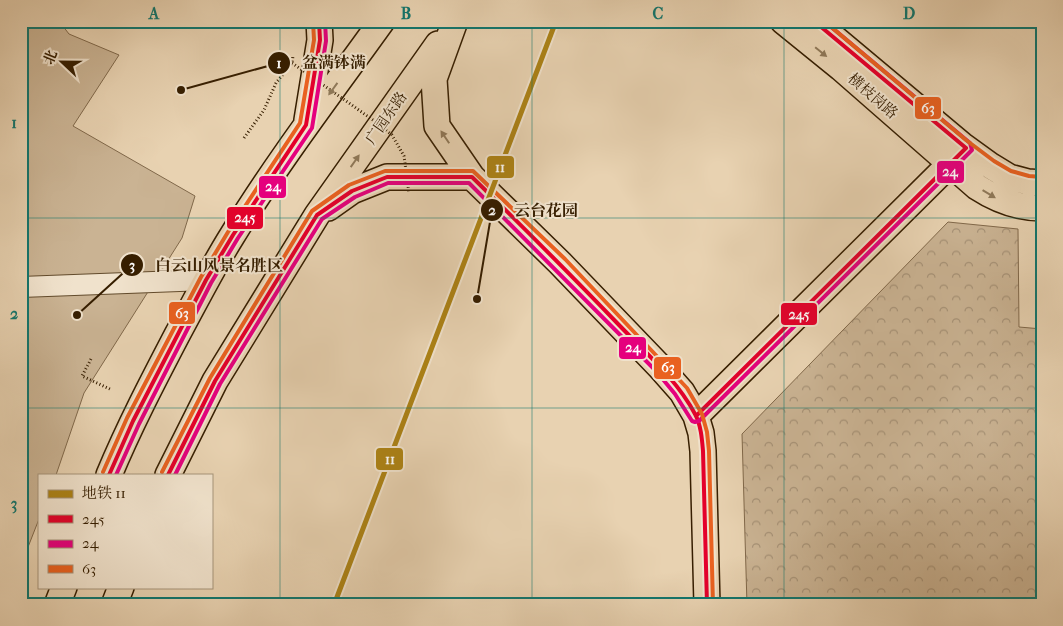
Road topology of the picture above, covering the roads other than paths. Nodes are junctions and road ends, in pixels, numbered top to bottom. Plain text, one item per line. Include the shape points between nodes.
1 (319, 21) edge
2 (382, 21) edge
3 (455, 21) edge
4 (783, 21) edge
5 (814, 21) edge
6 (306, 125) junction
7 (958, 156) junction
8 (472, 178) junction
9 (1042, 183) edge
10 (1042, 208) edge
11 (317, 215) junction
12 (206, 280) junction
13 (21, 287) edge
14 (696, 416) junction
15 (109, 474) edge
16 (168, 474) edge
17 (64, 588) edge
18 (121, 588) edge
19 (57, 605) edge
20 (114, 605) edge
21 (707, 605) edge

1 - 6 main road via 320,40
2 -> 6 main road
8 -> 3 main road via 437,126 434,79
11 -> 3 main road, 广园东路
4 -> 7 main road, 横枝岗路
5 - 7 main road, 横枝岗路
6 - 12 main road
7 - 9 main road, 横枝岗路 via 991,166 1009,177
7 -> 10 main road, 横枝岗路 via 977,188 1010,204
7 - 14 main road
8 - 11 main road via 386,177 352,191
8 - 14 main road via 659,366 682,392
11 - 16 main road, 广园东路 via 215,381
12 - 13 lane
12 - 15 main road via 133,421
14 - 21 main road via 703,451
17 - 19 main road
18 - 20 main road

